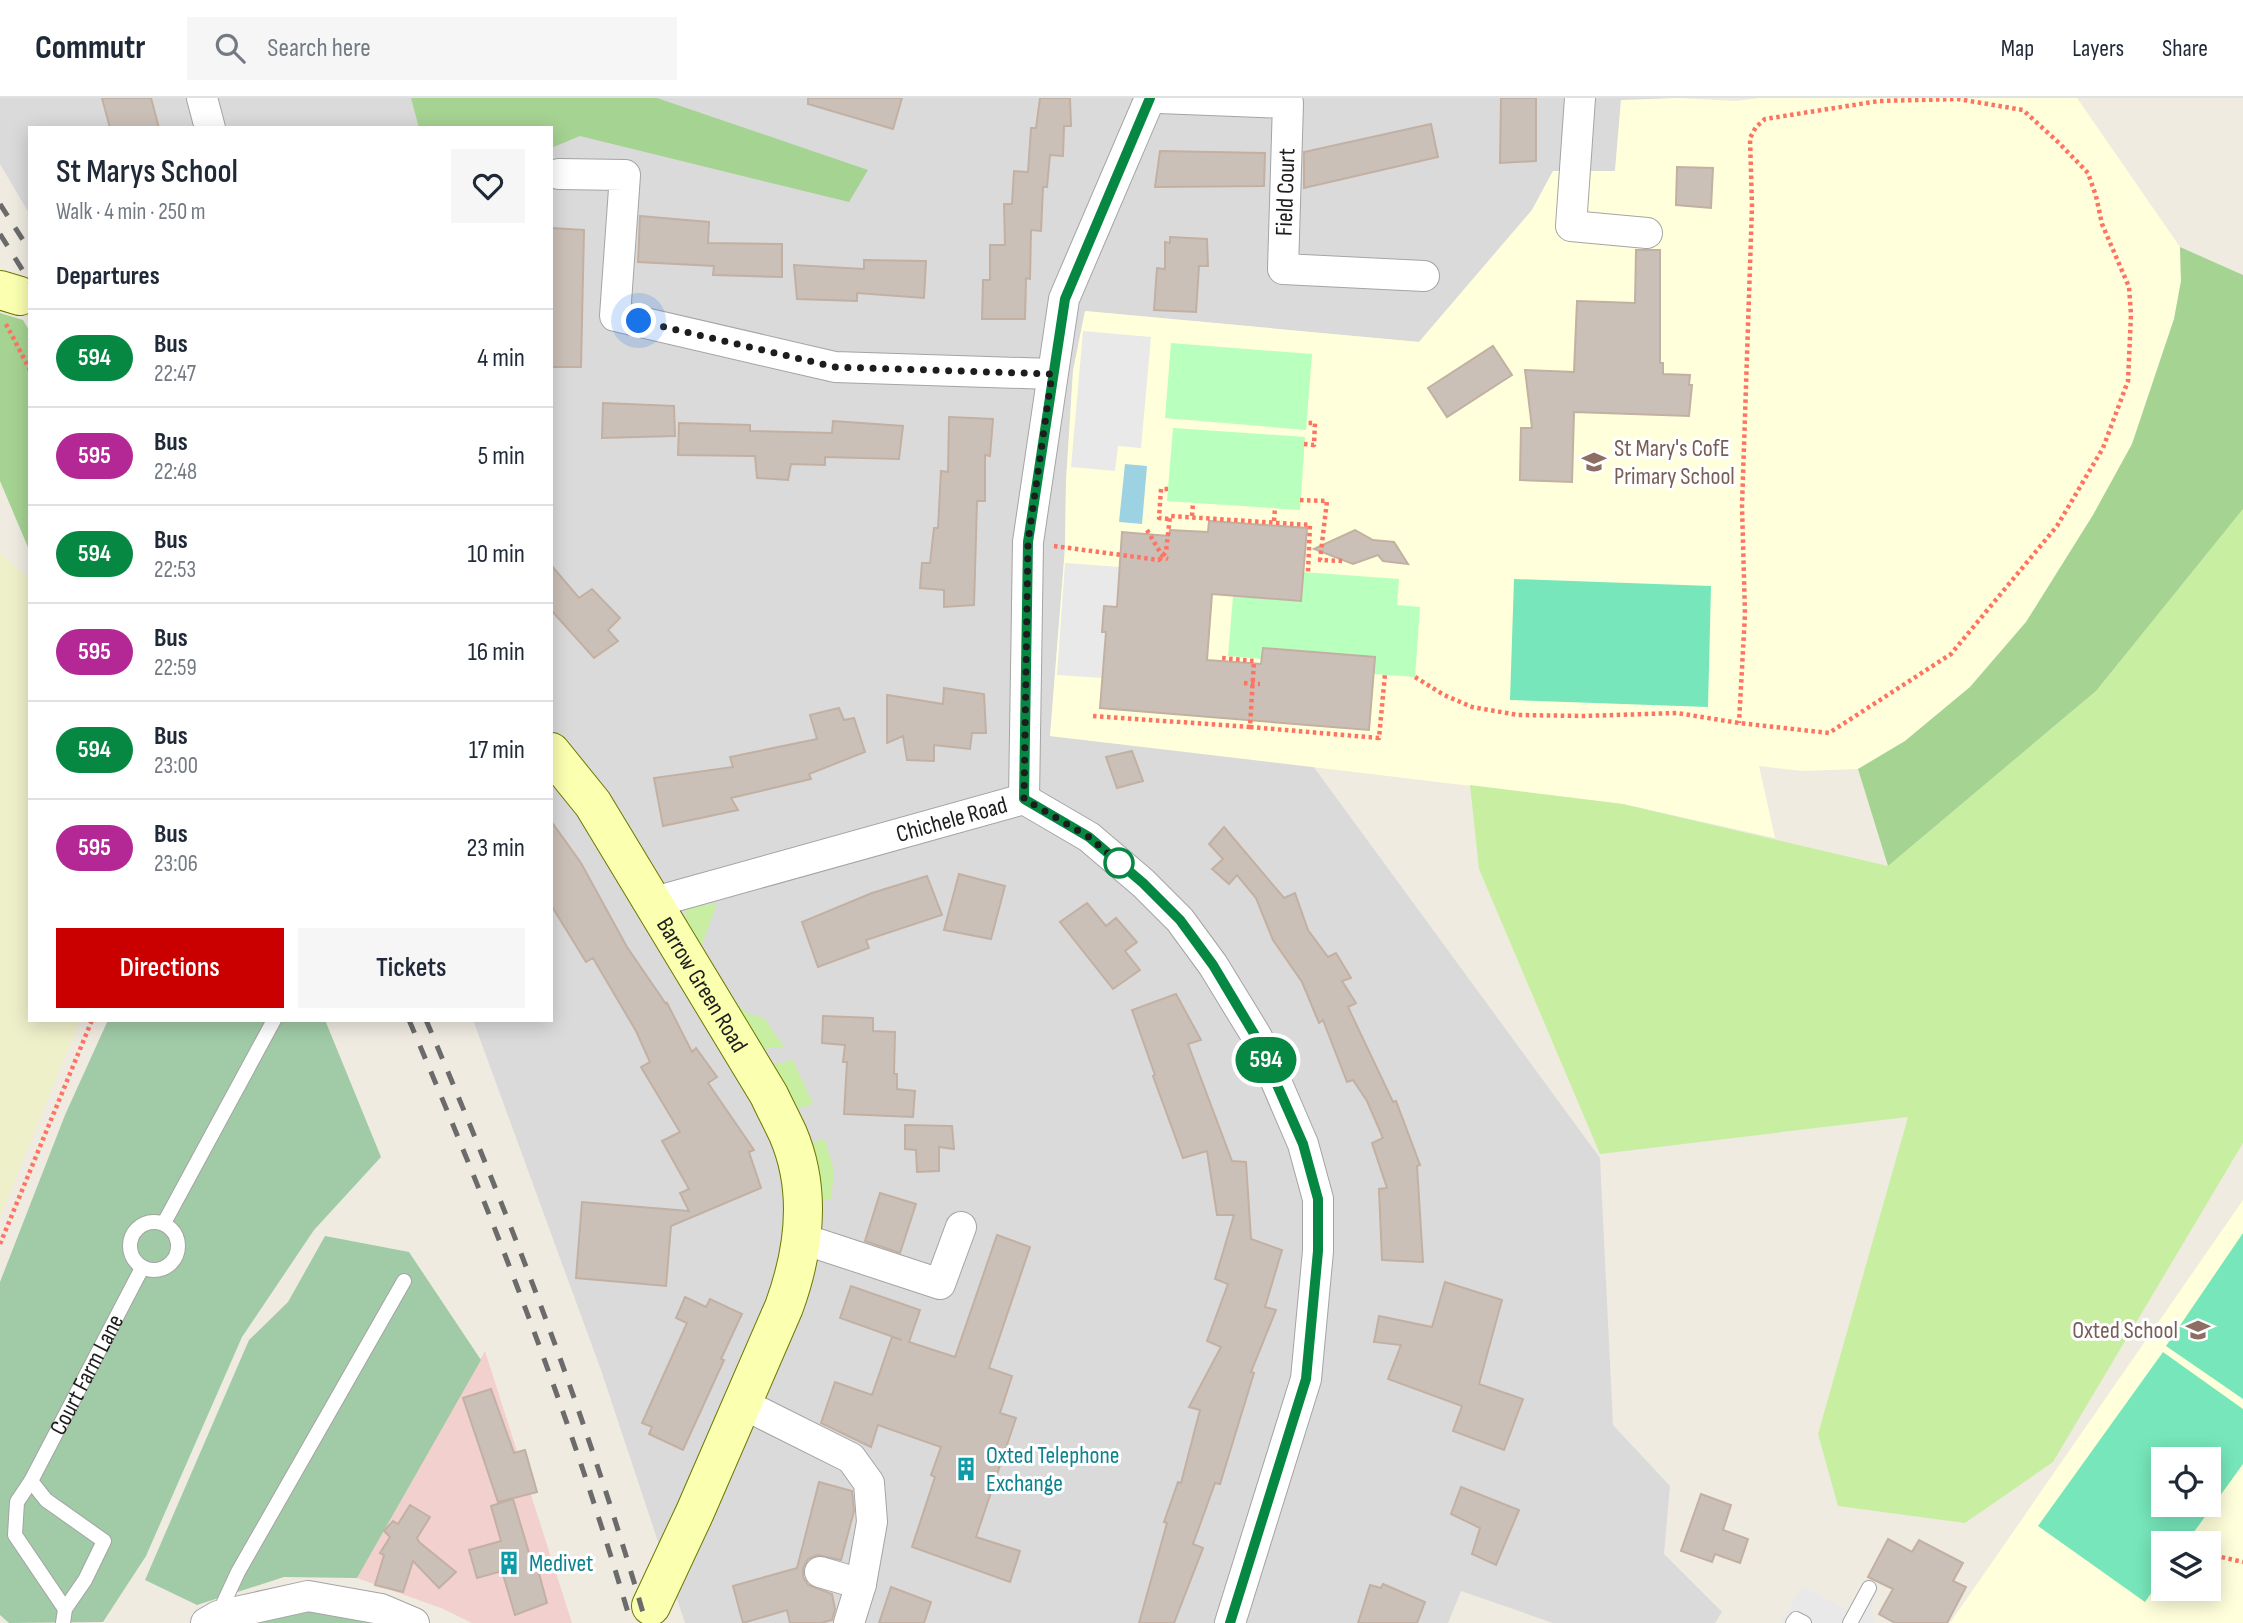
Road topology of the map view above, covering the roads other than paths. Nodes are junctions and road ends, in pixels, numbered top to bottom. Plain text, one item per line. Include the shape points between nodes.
1 (202, 98) edge
2 (1150, 98) edge
3 (1160, 98) edge
4 (1580, 98) edge
5 (209, 126) edge
6 (559, 174) dead end
7 (1647, 233) dead end
8 (1424, 276) dead end
9 (1052, 374) junction
10 (553, 754) edge
11 (1024, 799) junction
12 (651, 903) junction
13 (273, 1022) edge
14 (164, 1223) junction
15 (961, 1227) dead end
16 (803, 1239) junction
17 (142, 1268) junction
18 (404, 1281) dead end
19 (741, 1404) junction
20 (31, 1481) junction
21 (820, 1572) dead end
22 (861, 1584) junction
23 (1869, 1588) dead end
24 (651, 1606) dead end
25 (64, 1616) edge
26 (212, 1619) edge
27 (414, 1623) edge
28 (849, 1623) edge
29 (1230, 1623) edge
30 (1793, 1623) edge
31 (1804, 1623) edge
32 (1850, 1623) edge

1 - 5 street
2 - 9 street via 1065,299
3 - 8 street, Field Court via 1288,103 1283,269
4 - 7 street via 1571,226
6 - 9 street via 625,175 615,316 835,367
9 - 11 street via 1028,542
10 - 12 street, Barrow Green Road via 593,804
11 - 12 street, Chichele Road
11 - 29 street, Chichele Road via 1089,837 1189,931 1256,1037 1303,1144 1318,1199 1306,1379
12 - 16 street, Barrow Green Road via 769,1095 788,1135 802,1195
13 - 14 lane
14 - 17 lane via 149,1222 136,1229 129,1242 132,1257
14 - 17 lane via 176,1234 179,1250 172,1264 158,1271
15 - 16 street via 940,1284
16 - 19 street, Barrow Green Road via 785,1307
17 - 20 lane, Court Farm Lane
18 - 26 lane
19 - 22 street via 851,1458 869,1483 872,1522
19 - 24 street, Barrow Green Road
20 - 25 lane, Court Farm Lane via 18,1502 15,1535
20 - 25 lane, Court Farm Lane via 46,1500 104,1541
21 - 22 street
22 - 28 street
23 - 32 lane
26 - 27 street via 308,1596 381,1609
30 - 31 lane via 1796,1619

